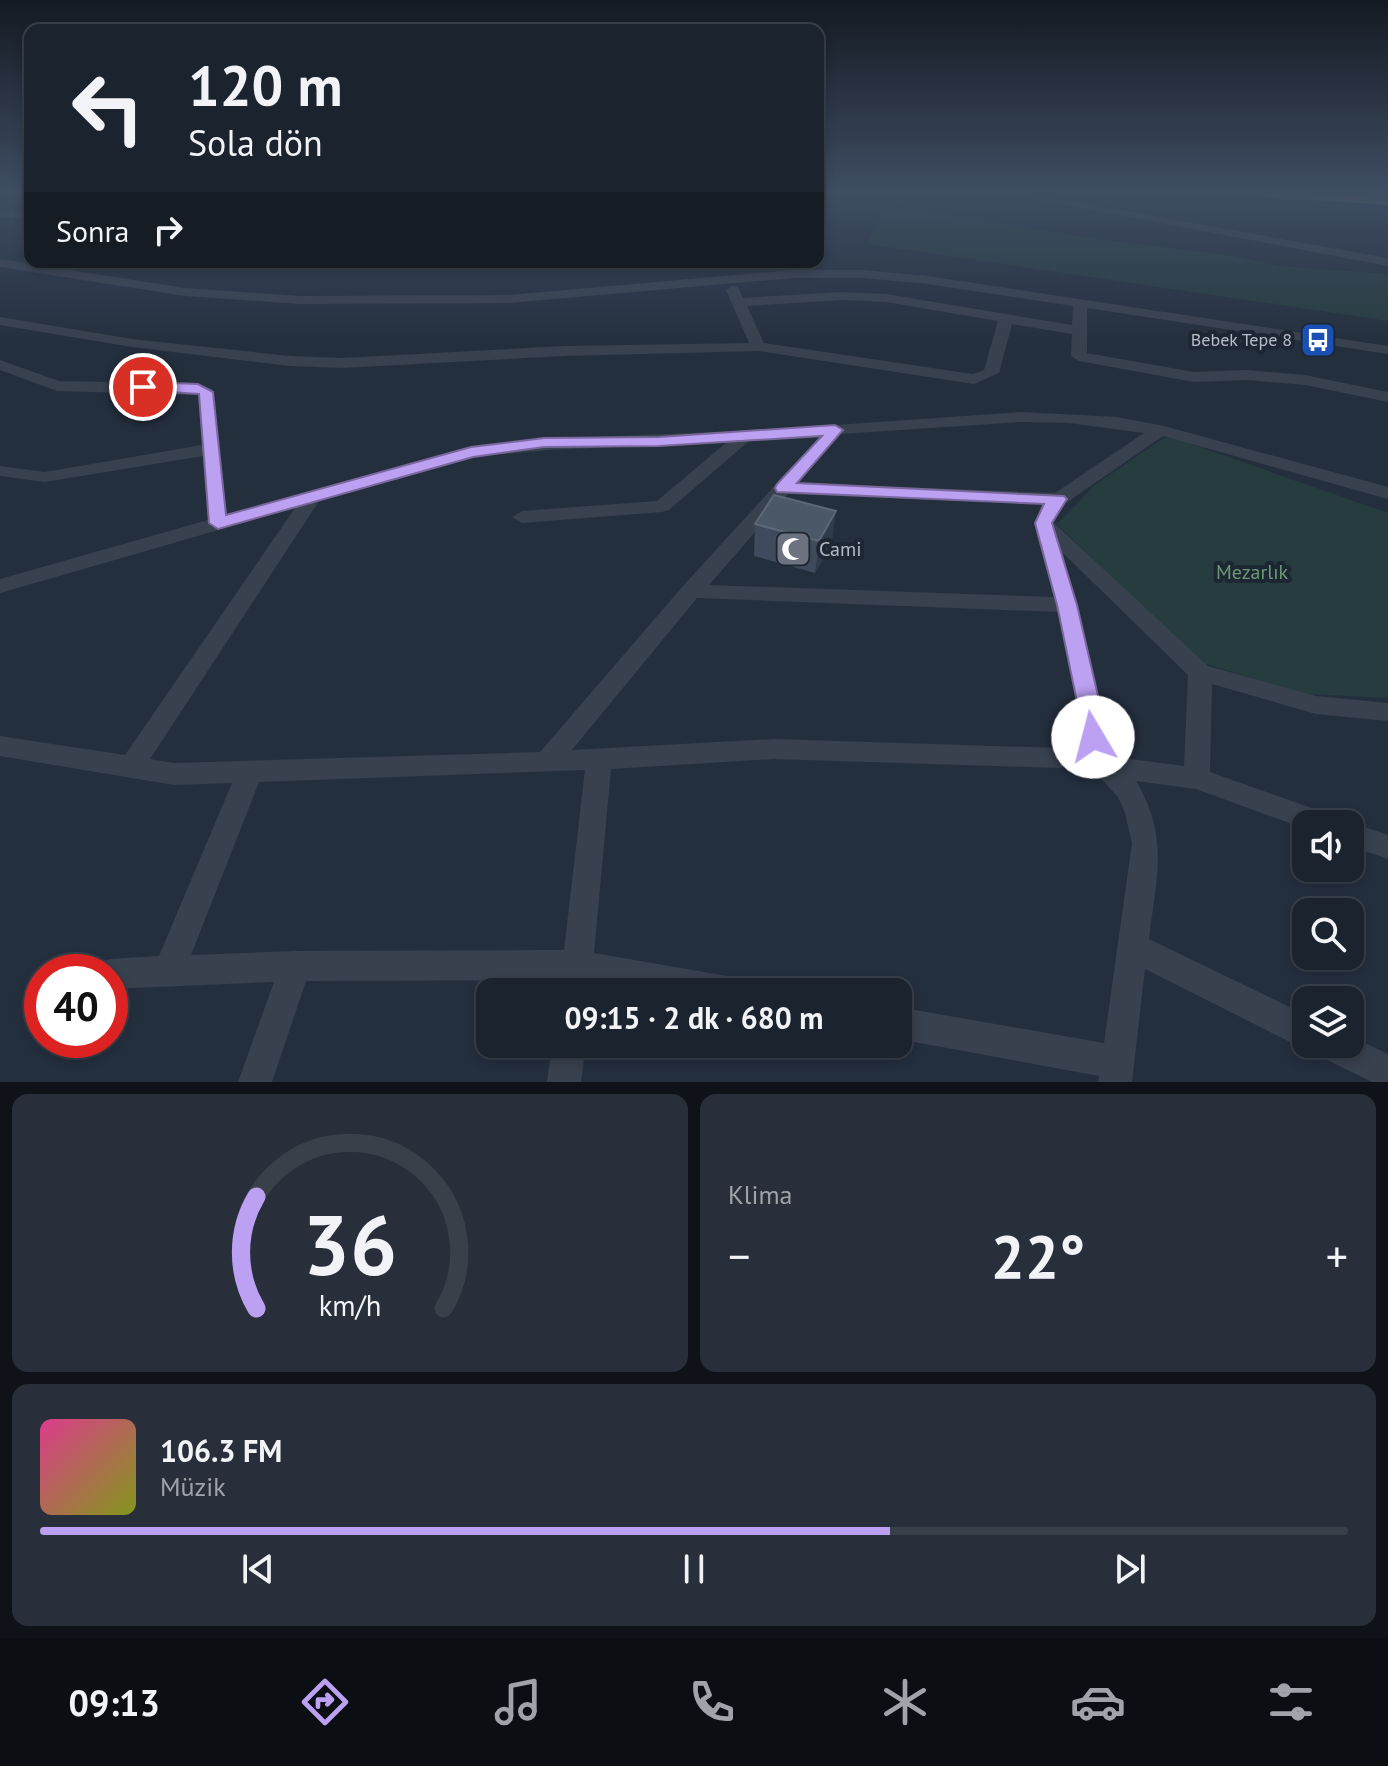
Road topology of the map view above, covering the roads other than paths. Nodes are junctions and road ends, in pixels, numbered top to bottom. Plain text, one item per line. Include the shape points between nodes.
1 (1293, 242) edge
2 (1302, 242) edge
3 (1388, 259) edge
4 (0, 263) edge
5 (24, 264) edge
6 (59, 268) edge
7 (728, 280) junction
8 (946, 283) junction
9 (739, 302) junction
10 (1080, 303) junction
11 (936, 307) junction
12 (1006, 319) junction
13 (0, 321) edge
14 (1080, 331) junction
15 (758, 347) junction
16 (1388, 350) edge
17 (0, 365) edge
18 (1388, 397) edge
19 (835, 430) junction
20 (1164, 431) junction
21 (743, 437) junction
22 (211, 449) junction
23 (0, 471) edge
24 (783, 488) junction
25 (1383, 494) edge
26 (313, 496) junction
27 (1058, 499) junction
28 (522, 517) dead end
29 (218, 523) junction
30 (1044, 523) junction
31 (0, 586) edge
32 (691, 591) junction
33 (1067, 605) junction
34 (1200, 672) junction
35 (1388, 712) edge
36 (0, 746) edge
37 (1087, 748) junction
38 (599, 759) junction
39 (547, 762) junction
40 (131, 767) junction
41 (1111, 767) junction
42 (250, 772) junction
43 (1197, 778) junction
44 (1292, 812) edge
45 (1364, 839) edge
46 (1388, 847) edge
47 (1132, 947) junction
48 (295, 966) junction
49 (168, 973) junction
50 (128, 974) edge
51 (554, 978) edge
52 (576, 978) edge
53 (1292, 1025) edge
54 (912, 1026) edge
55 (567, 1058) edge
56 (1360, 1058) edge
57 (1116, 1072) edge
58 (1388, 1072) edge
59 (255, 1082) edge
60 (564, 1082) edge

1 - 3 street
2 - 3 street
4 - 5 street
6 - 7 street via 185,292 300,300 509,299
7 - 8 street via 864,274
7 - 9 street
8 - 10 street
8 - 11 street
9 - 11 street via 842,296
9 - 15 street
10 - 14 street
10 - 16 street
11 - 12 street
12 - 14 street
12 - 15 street via 993,370 981,378
13 - 15 street via 132,343 342,363
14 - 18 street via 1079,356 1194,377 1305,380
17 - 22 street via 57,386 203,390
19 - 20 street via 1073,417
19 - 21 street
19 - 24 street
20 - 25 street
20 - 27 street
21 - 26 street via 544,443 471,452
21 - 28 street via 662,506
22 - 23 street via 45,477
22 - 29 street
24 - 27 street
24 - 32 street
26 - 29 street
26 - 40 street
27 - 30 street
29 - 31 street
30 - 33 street
30 - 34 street
32 - 33 street
32 - 39 street
33 - 37 street via 1094,726
34 - 35 street via 1316,705
34 - 43 street
36 - 40 street
37 - 38 street via 1060,758 774,749
37 - 41 street
38 - 39 street
38 - 52 street
39 - 42 street
40 - 42 street via 174,774
41 - 43 street
41 - 47 street via 1142,816 1146,843
42 - 49 street
43 - 44 street
45 - 46 street
47 - 53 street
47 - 57 street
48 - 49 street
48 - 51 street
48 - 59 street
49 - 50 street
54 - 57 street
55 - 60 street
56 - 58 street

